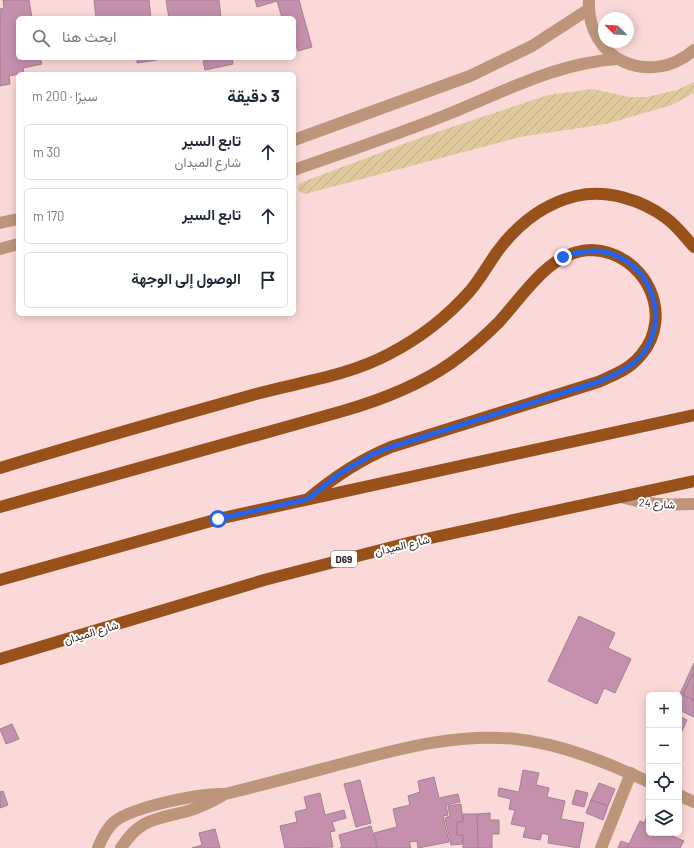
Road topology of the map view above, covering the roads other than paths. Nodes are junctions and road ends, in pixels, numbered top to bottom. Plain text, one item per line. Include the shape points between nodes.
1 (589, 5) edge
2 (694, 50) edge
3 (618, 59) junction
4 (296, 139) edge
5 (296, 169) edge
6 (16, 219) edge
7 (0, 223) edge
8 (16, 245) edge
9 (694, 247) edge
10 (0, 249) edge
11 (694, 415) edge
12 (0, 468) edge
13 (694, 481) edge
14 (621, 497) junction
15 (308, 499) junction
16 (694, 504) edge
17 (0, 507) edge
18 (0, 580) edge
19 (0, 659) edge
20 (631, 773) junction
21 (646, 780) edge
22 (225, 794) junction
23 (682, 796) edge
24 (694, 802) edge
25 (98, 848) edge
26 (121, 848) edge
27 (601, 848) edge

1 - 3 street via 592,27 601,43
1 - 4 street via 532,46 470,76
2 - 3 street via 671,65 658,68 630,65
3 - 5 street via 597,60 555,70 446,115
6 - 7 street
8 - 10 street
9 - 12 main road via 668,219 636,201 600,194 579,195 557,201 523,222 472,289 454,308 414,340 388,355 329,376 299,382
11 - 15 main road
13 - 14 main road, شارع الميدان / D69
14 - 16 street, شارع 24 via 643,504
14 - 19 main road, شارع الميدان / D69 via 412,542 294,572
15 - 17 main road via 339,474 373,454 598,382 629,366 641,355 650,341 655,325 654,297 641,272 618,256 590,250 576,252 551,265 475,344 450,363 395,393 343,411
15 - 18 main road via 218,519
20 - 21 street
20 - 22 street via 551,746 517,739 481,738 410,746
20 - 27 street
22 - 25 street via 198,795 131,812 108,829
22 - 26 street via 196,808 148,821 132,832
23 - 24 street

